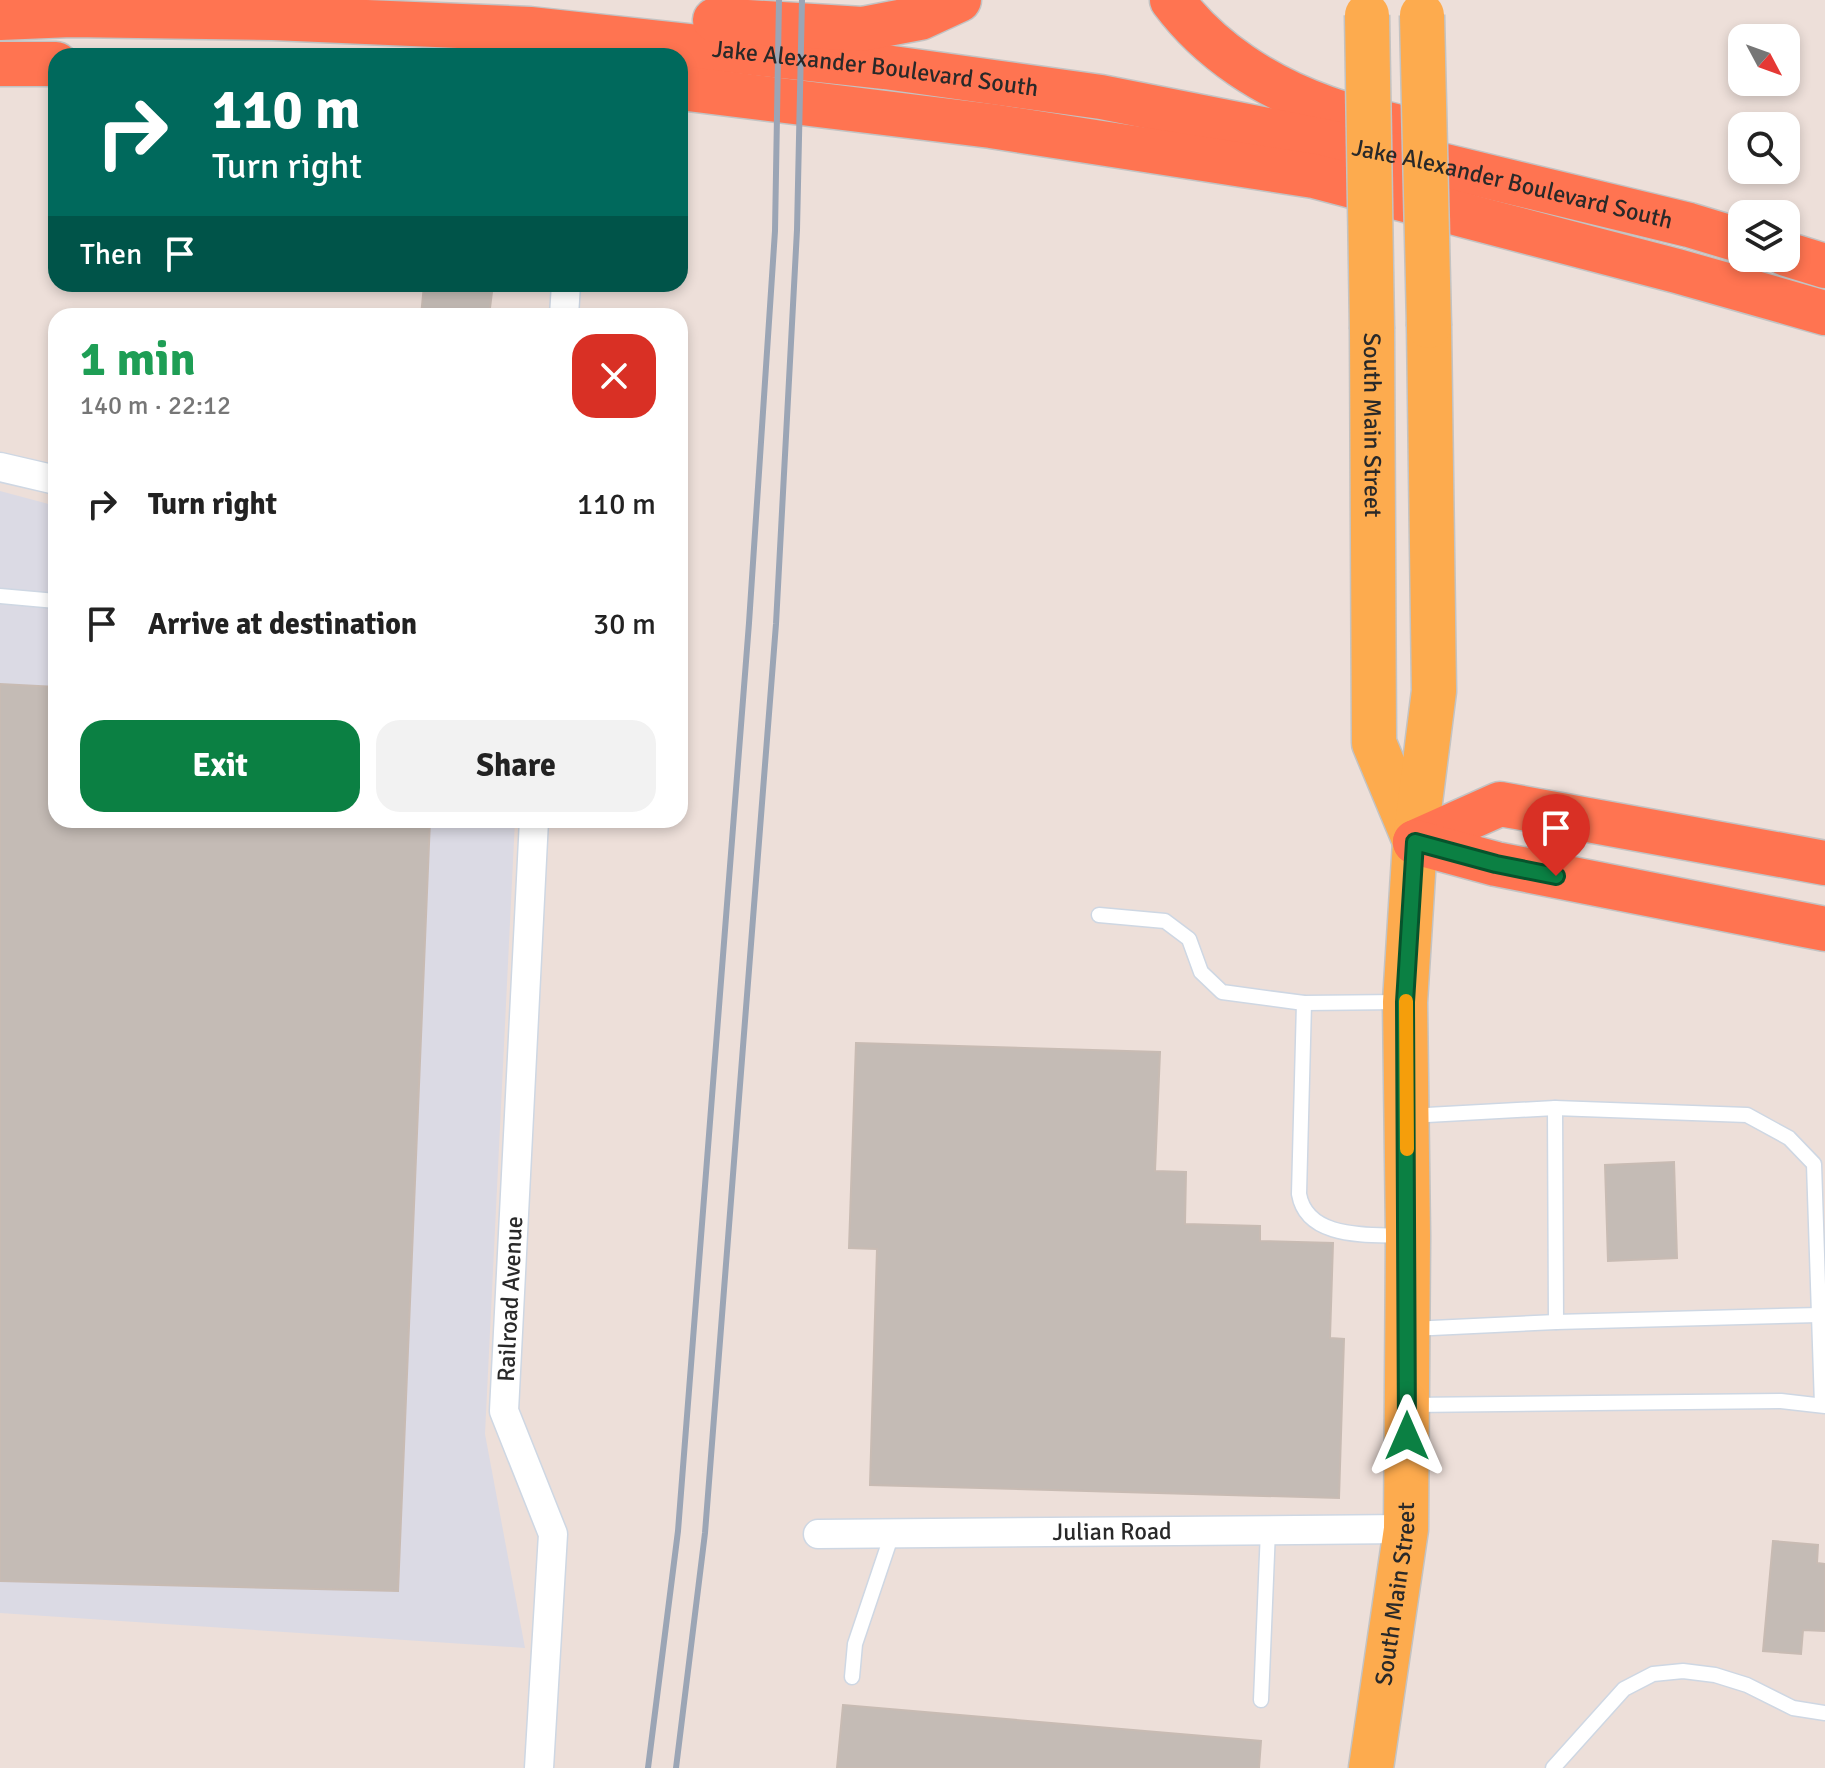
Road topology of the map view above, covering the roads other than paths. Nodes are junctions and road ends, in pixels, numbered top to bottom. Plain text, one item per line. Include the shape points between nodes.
1 (959, 0) edge
2 (1172, 0) edge
3 (1422, 7) edge
4 (1367, 8) edge
5 (0, 18) edge
6 (273, 18) junction
7 (0, 64) edge
8 (48, 64) edge
9 (688, 89) edge
10 (1689, 225) junction
11 (1728, 237) edge
12 (1800, 258) edge
13 (1825, 266) edge
14 (1677, 271) junction
15 (1825, 313) edge
16 (1825, 327) edge
17 (0, 467) edge
18 (48, 478) edge
19 (0, 596) edge
20 (48, 600) edge
21 (534, 828) edge
22 (1415, 842) junction
23 (1825, 863) edge
24 (1099, 915) dead end
25 (1825, 929) edge
26 (1405, 1002) junction
27 (1304, 1003) junction
28 (1555, 1108) junction
29 (1407, 1117) junction
30 (1408, 1236) junction
31 (1819, 1315) junction
32 (1556, 1322) junction
33 (1407, 1329) junction
34 (1407, 1406) junction
35 (1823, 1406) edge
36 (1406, 1529) junction
37 (1268, 1530) junction
38 (818, 1534) dead end
39 (892, 1534) junction
40 (852, 1677) dead end
41 (1261, 1700) dead end
42 (1825, 1713) edge
43 (539, 1768) edge
44 (1371, 1768) edge
45 (1553, 1768) edge

1 - 6 highway via 920,18 862,29 534,10
2 - 10 highway via 1192,26 1254,76 1326,108 1563,169
3 - 22 main road, South Main Street, bridge via 1434,691
4 - 22 main road, South Main Street, bridge via 1374,743
5 - 6 highway, Jake Alexander Boulevard South
6 - 10 highway, Jake Alexander Boulevard South via 530,29 885,67 1101,97 1424,161
7 - 8 highway
9 - 14 highway, Jake Alexander Boulevard South via 991,126 1314,176
10 - 11 highway
12 - 13 highway
14 - 15 highway, Jake Alexander Boulevard South
14 - 16 highway
17 - 18 street
19 - 20 lane
21 - 43 street, Railroad Avenue via 504,1411 553,1534
22 - 23 highway via 1500,804
22 - 25 highway via 1496,864
22 - 26 main road, South Main Street
24 - 27 lane via 1165,921 1189,939 1201,972 1222,992
26 - 27 lane
26 - 29 main road, South Main Street
27 - 30 lane via 1302,1208 1339,1233
28 - 29 lane
28 - 31 lane via 1747,1115 1789,1138 1814,1164
28 - 32 lane
29 - 30 main road, South Main Street
30 - 33 main road, South Main Street
31 - 32 lane
31 - 35 lane
32 - 33 lane
33 - 34 main road, South Main Street
34 - 35 lane via 1781,1401
34 - 36 main road, South Main Street
36 - 37 street, Julian Road
36 - 44 main road, South Main Street
37 - 39 street, Julian Road
37 - 41 lane
38 - 39 street, Julian Road
39 - 40 lane via 855,1644
42 - 45 lane via 1793,1708 1715,1675 1653,1674 1624,1689

